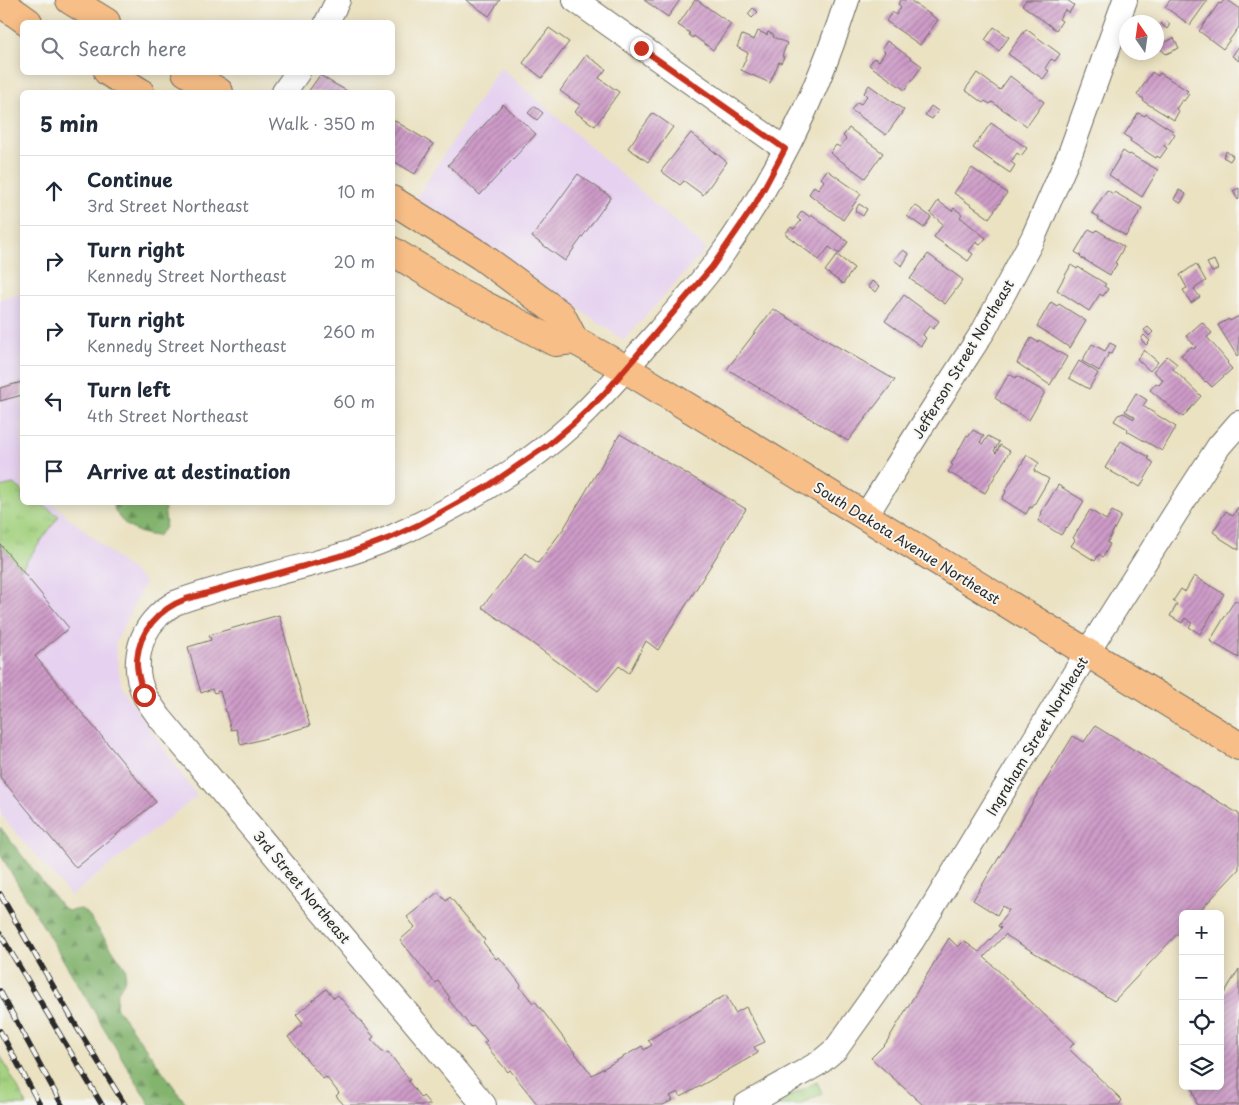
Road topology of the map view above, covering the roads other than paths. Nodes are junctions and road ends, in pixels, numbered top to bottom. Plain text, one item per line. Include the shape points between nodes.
1 (70, 0) edge
2 (338, 0) edge
3 (575, 0) edge
4 (847, 0) edge
5 (1125, 0) edge
6 (0, 2) edge
7 (25, 20) edge
8 (103, 20) edge
9 (328, 20) edge
10 (113, 75) edge
11 (191, 75) edge
12 (296, 75) edge
13 (137, 90) edge
14 (216, 90) edge
15 (285, 90) edge
16 (785, 149) junction
17 (395, 202) edge
18 (395, 253) edge
19 (574, 340) junction
20 (626, 369) junction
21 (1239, 423) edge
22 (865, 517) junction
23 (1087, 653) junction
24 (1239, 746) edge
25 (484, 1105) edge
26 (746, 1105) edge

1 - 8 main road
2 - 9 street
3 - 16 street
4 - 16 street via 812,94
5 - 22 street, Jefferson Street Northeast via 1071,151 1033,238 984,330
6 - 7 main road
10 - 13 main road
11 - 14 main road
12 - 15 street
16 - 20 street via 756,203 719,258
17 - 19 main road via 481,256 561,315
18 - 19 main road, South Dakota Avenue Northeast via 459,292 555,342
19 - 20 main road, South Dakota Avenue Northeast
20 - 22 main road, South Dakota Avenue Northeast
20 - 25 street, 3rd Street Northeast via 590,408 548,445 488,486 418,525 347,554 175,603 151,623 141,641 137,661 144,695 160,718
21 - 23 street, Ingraham Street Northeast via 1213,455
22 - 23 main road, South Dakota Avenue Northeast
23 - 24 main road, South Dakota Avenue Northeast
23 - 26 street, Ingraham Street Northeast via 912,941 836,1049 819,1063

